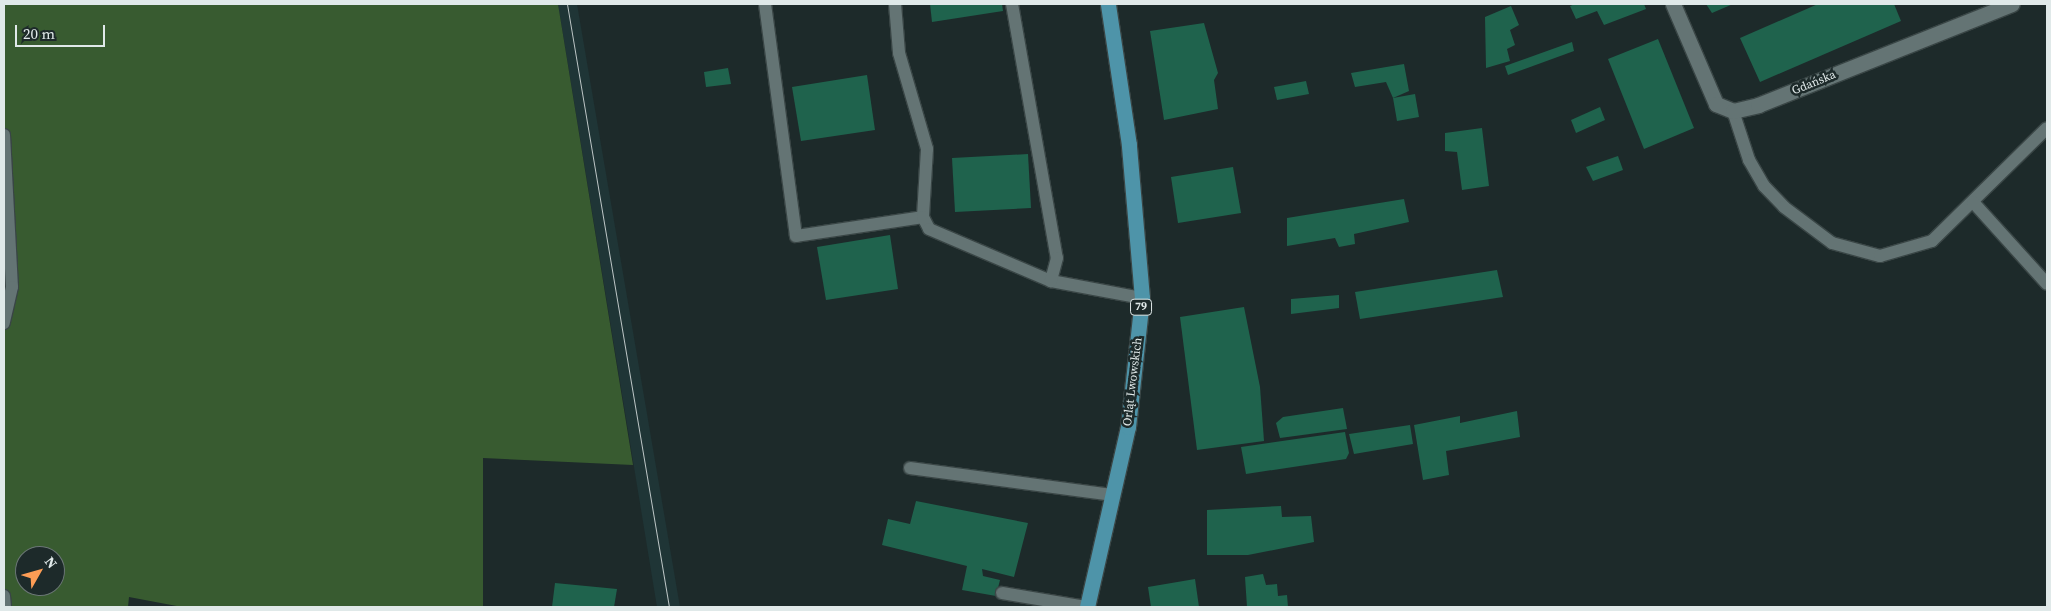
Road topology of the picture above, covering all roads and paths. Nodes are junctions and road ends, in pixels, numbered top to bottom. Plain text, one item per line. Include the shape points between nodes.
1 (765, 4) edge
2 (895, 4) edge
3 (1012, 4) edge
4 (1108, 4) edge
5 (1673, 4) edge
6 (2012, 4) edge
7 (1733, 111) junction
8 (2047, 128) edge
9 (4, 135) edge
10 (1973, 202) junction
11 (923, 217) junction
12 (1051, 281) junction
13 (2047, 284) edge
14 (1142, 298) junction
15 (4, 323) edge
16 (910, 468) dead end
17 (1113, 495) junction
18 (1002, 592) dead end
19 (4, 596) edge
20 (5, 607) edge
21 (1087, 607) edge

1 - 11 lane via 796,236
2 - 11 lane via 899,53 927,149
3 - 12 lane via 1057,258
4 - 14 main road, Orląt Lwowskich / 79 via 1130,154
5 - 7 street via 1716,104
6 - 7 street, Gdańska via 1758,105
7 - 10 lane via 1749,160 1764,186 1832,243 1880,256 1932,241
8 - 10 lane via 2027,143
9 - 15 lane via 12,287
10 - 13 lane
11 - 12 lane via 930,229
12 - 14 lane
14 - 17 main road, Orląt Lwowskich / 79 via 1135,383
16 - 17 lane
17 - 21 main road, Orląt Lwowskich / 79
18 - 21 lane
19 - 20 lane

